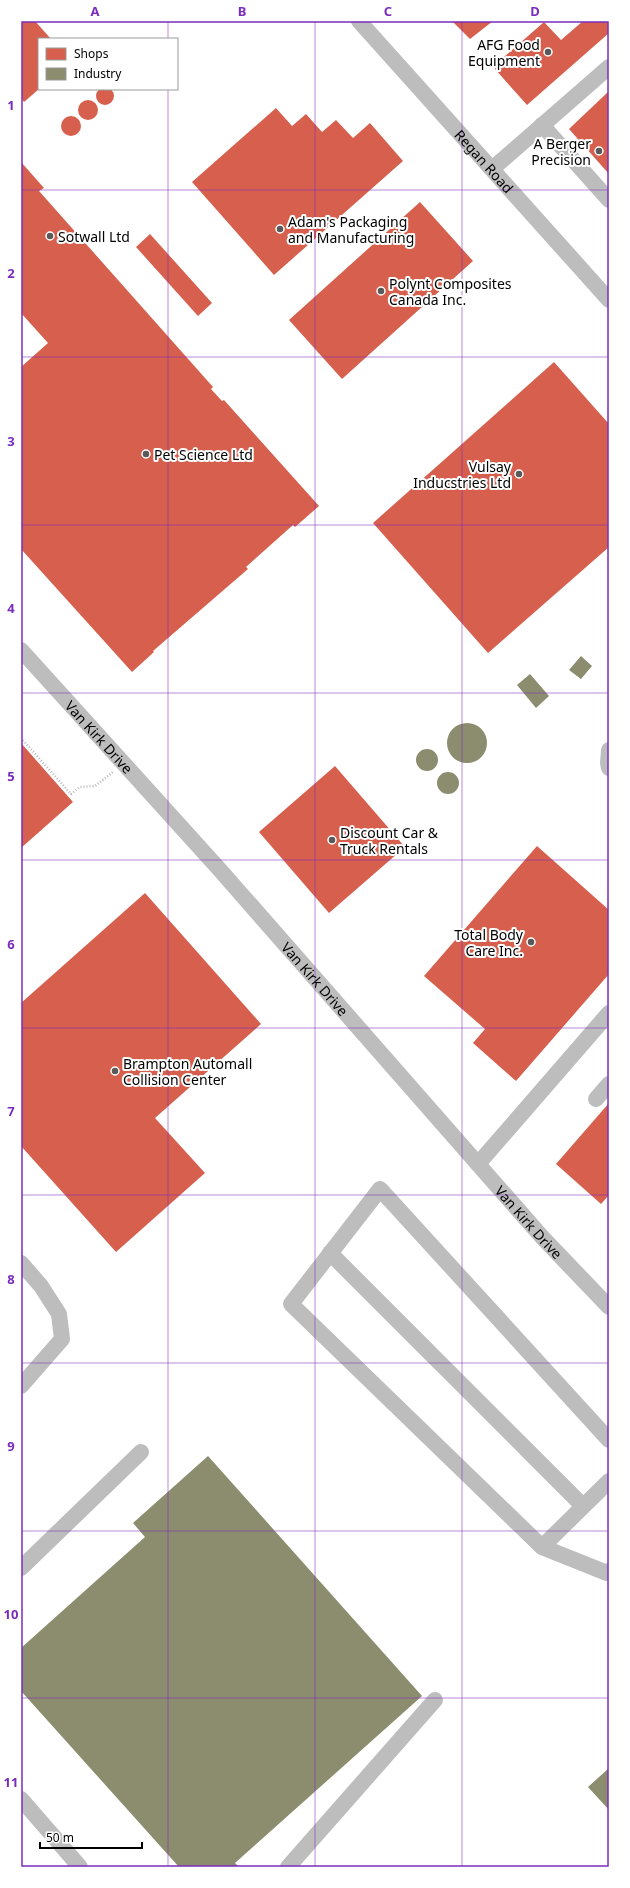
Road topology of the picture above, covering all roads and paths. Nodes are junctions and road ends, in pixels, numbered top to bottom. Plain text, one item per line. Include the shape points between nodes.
1 (359, 21) edge
2 (609, 67) edge
3 (542, 125) junction
4 (492, 169) junction
5 (609, 200) edge
6 (609, 300) edge
7 (21, 650) edge
8 (21, 738) edge
9 (609, 750) edge
10 (124, 764) junction
11 (609, 768) edge
12 (609, 1013) edge
13 (609, 1084) edge
14 (596, 1099) dead end
15 (478, 1164) junction
16 (330, 1252) junction
17 (21, 1263) edge
18 (609, 1307) edge
19 (21, 1386) edge
20 (609, 1440) edge
21 (141, 1452) dead end
22 (609, 1481) edge
23 (583, 1506) junction
24 (542, 1547) junction
25 (21, 1568) edge
26 (609, 1571) edge
27 (435, 1700) dead end
28 (21, 1799) edge
29 (80, 1867) edge
30 (288, 1867) edge

1 - 4 street, Regan Road
2 - 3 street
3 - 4 street
3 - 5 street
4 - 6 street, Regan Road
7 - 10 street, Van Kirk Drive
8 - 10 path via 71,794 80,787 95,786
9 - 11 street
10 - 15 street, Van Kirk Drive
12 - 15 street
13 - 14 street
15 - 18 street, Van Kirk Drive via 542,1237
16 - 20 street via 380,1189
16 - 23 street
16 - 24 street via 290,1304
17 - 19 street via 42,1286 59,1314 62,1339
21 - 25 street
22 - 23 street
23 - 24 street
24 - 26 street via 607,1573
27 - 30 street
28 - 29 street

